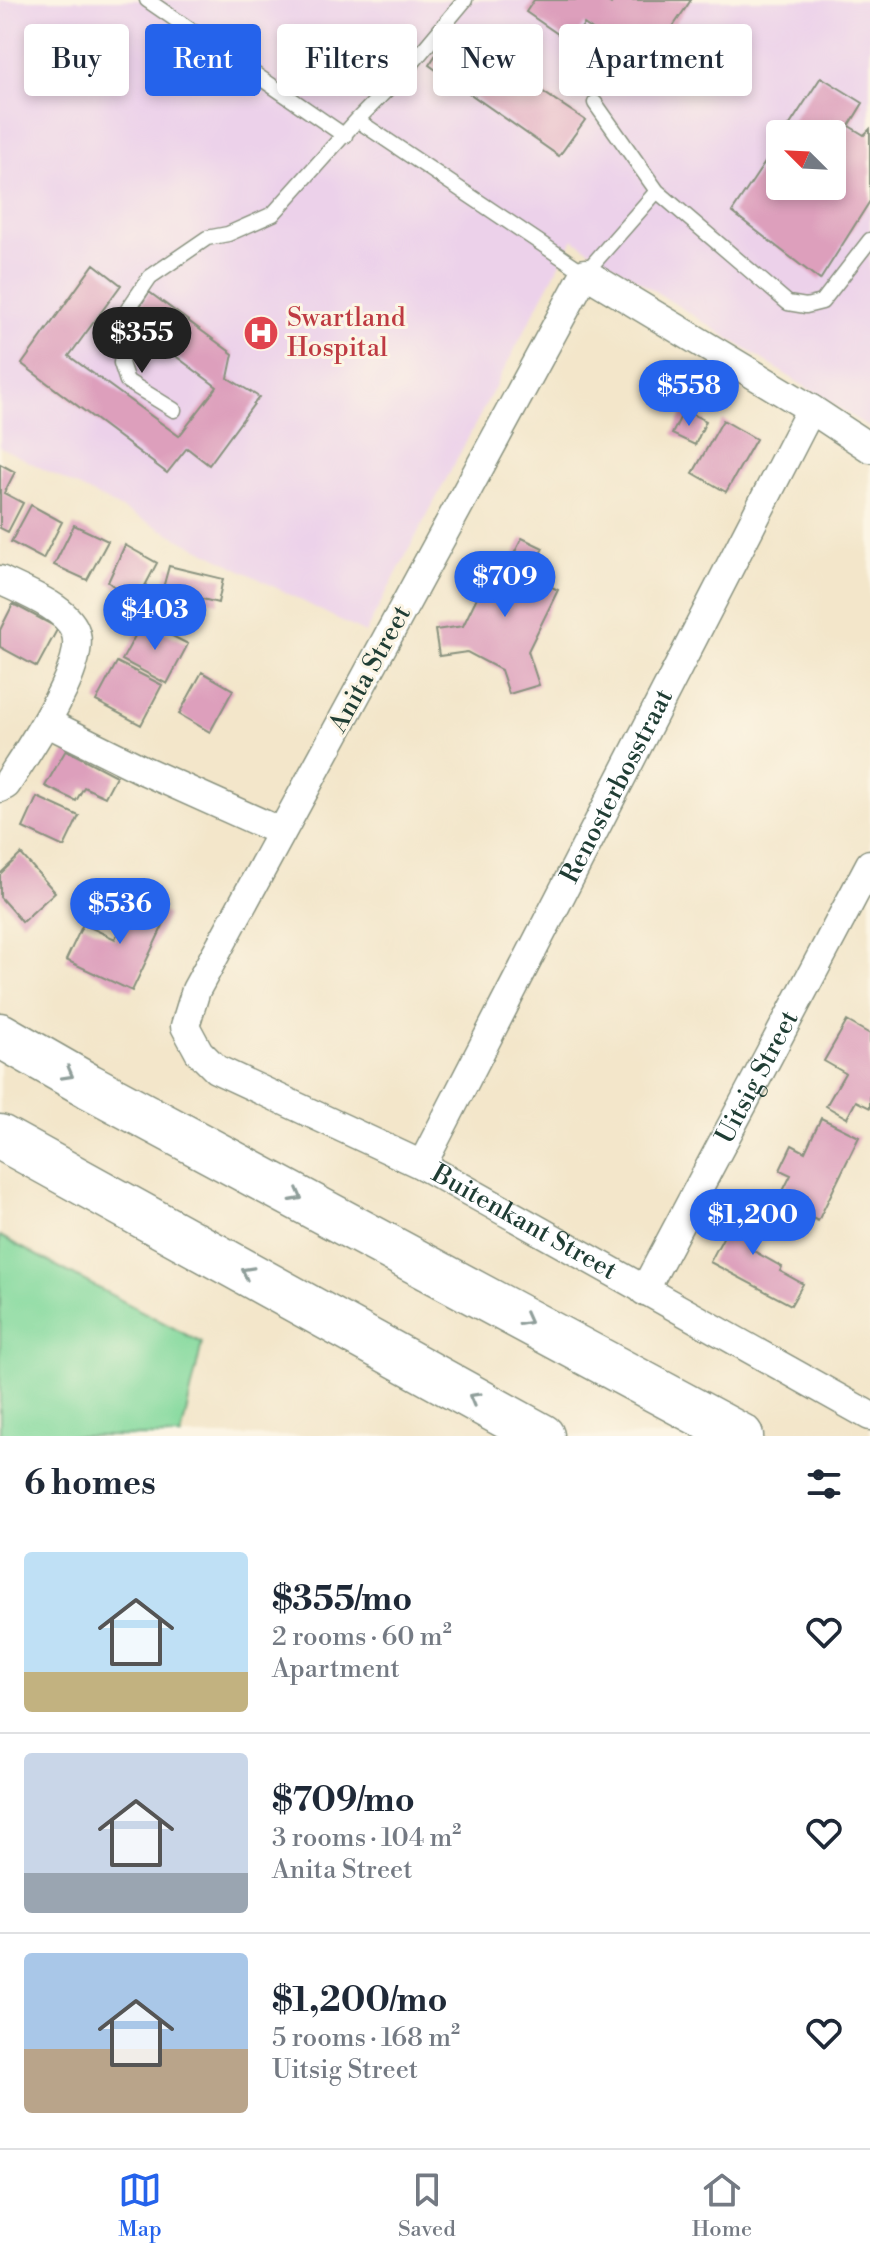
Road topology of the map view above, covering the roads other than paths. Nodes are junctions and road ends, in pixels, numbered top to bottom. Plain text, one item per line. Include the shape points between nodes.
1 (147, 0) edge
2 (465, 0) edge
3 (595, 103) dead end
4 (357, 120) junction
5 (345, 136) junction
6 (657, 191) junction
7 (870, 240) edge
8 (585, 273) junction
9 (811, 409) junction
10 (174, 410) dead end
11 (870, 448) edge
12 (0, 580) edge
13 (46, 722) junction
14 (0, 788) edge
15 (281, 832) junction
16 (870, 864) edge
17 (185, 1026) joint
18 (0, 1035) edge
19 (0, 1137) edge
20 (422, 1165) junction
21 (644, 1291) junction
22 (870, 1416) edge
23 (542, 1436) edge
24 (741, 1436) edge

1 - 5 lane
2 - 4 lane
3 - 6 lane
4 - 5 lane
4 - 8 lane
5 - 10 lane via 273,214 207,238 150,277 122,318 121,363 127,381
6 - 7 lane via 788,303 822,302
6 - 8 lane
8 - 9 street
8 - 15 street, Anita Street
9 - 11 street
9 - 20 street, Renosterbosstraat
12 - 13 street via 49,605 76,631 78,651
13 - 14 street
13 - 15 street
15 - 17 street, Anita Street via 196,990
16 - 21 street, Uitsig Street
17 - 20 street, Buitenkant Street via 216,1069
18 -> 24 highway
23 -> 19 highway
20 - 21 street, Buitenkant Street
21 - 22 street, Buitenkant Street

